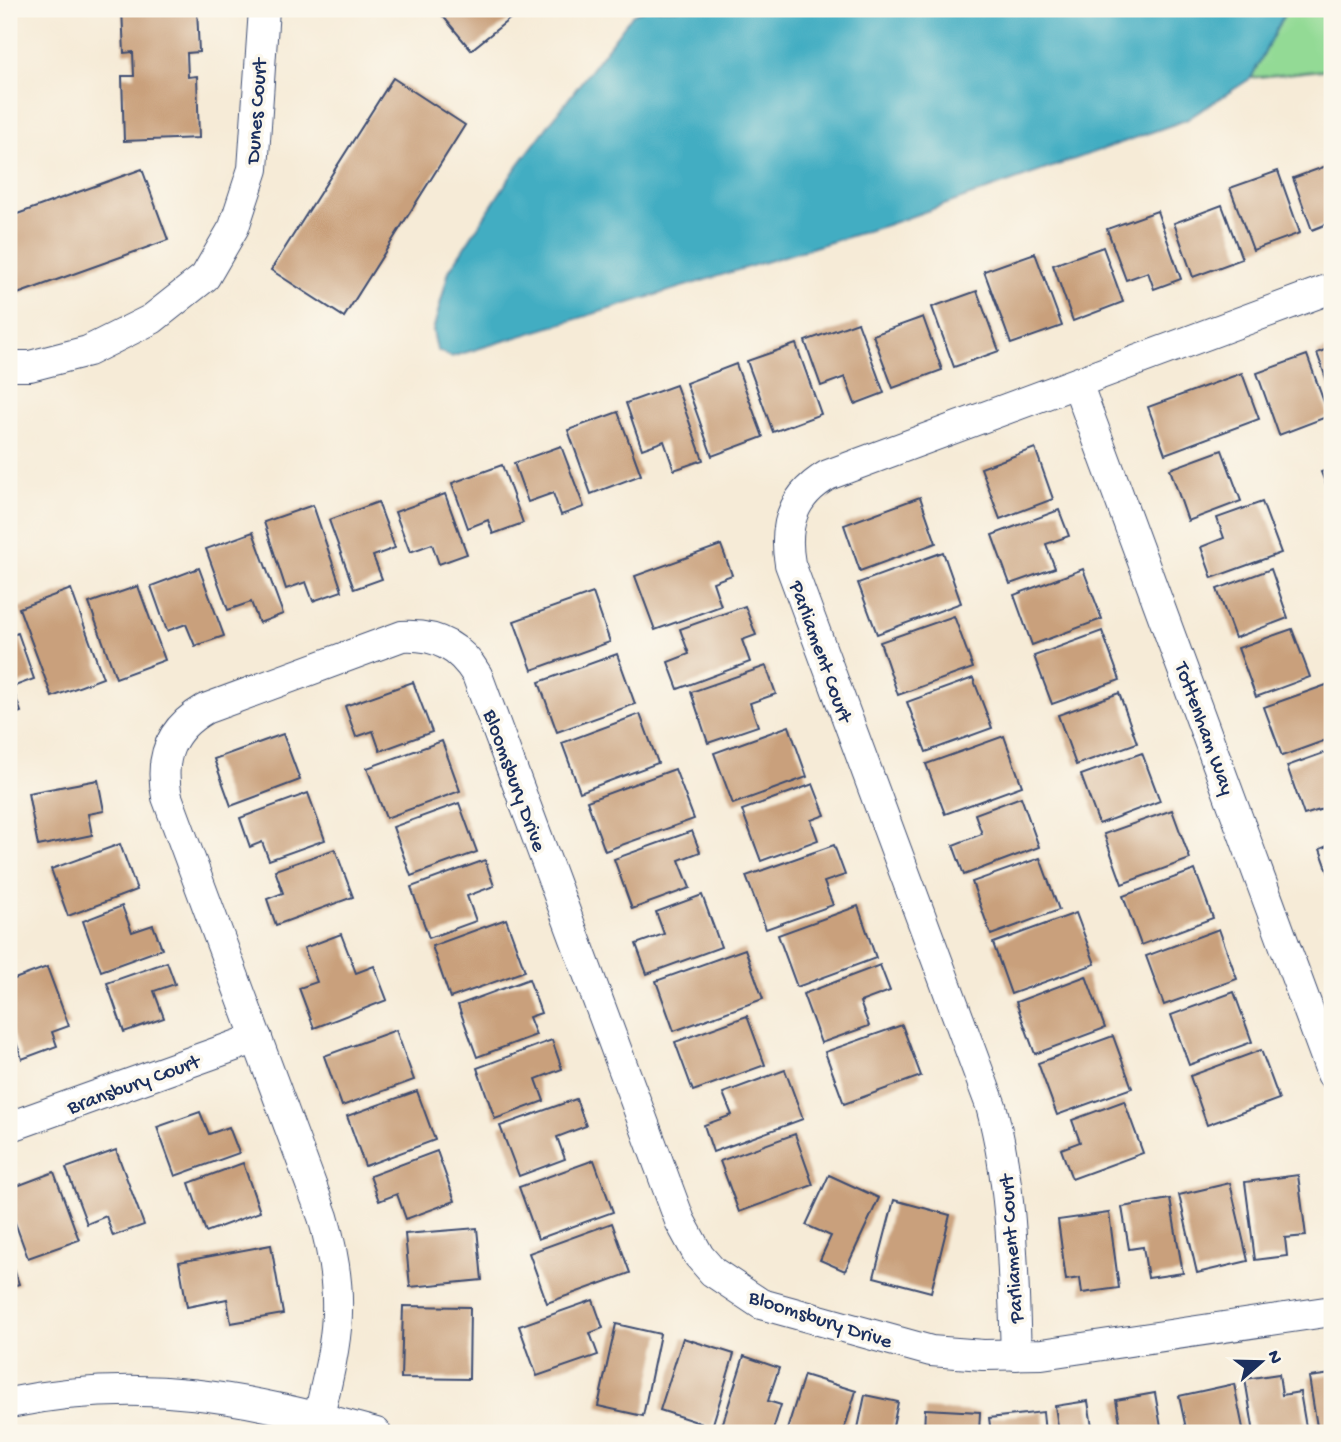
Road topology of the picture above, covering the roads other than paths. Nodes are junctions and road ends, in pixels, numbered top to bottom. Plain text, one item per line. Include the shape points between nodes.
1 (264, 9) edge
2 (1332, 288) edge
3 (9, 366) edge
4 (1077, 383) junction
5 (257, 1038) junction
6 (1332, 1074) edge
7 (9, 1127) edge
8 (1332, 1311) edge
9 (1016, 1355) junction
10 (9, 1403) edge
11 (317, 1425) edge
12 (376, 1433) edge

1 - 3 street, Dunes Court via 253,169 234,227 205,278 152,318 88,351 30,366
2 - 4 street, Parliament Court
4 - 6 street, Tottenham Way
4 - 9 street, Parliament Court via 828,475 801,495 788,527 790,564 991,1106 1011,1215
5 - 7 street, Bransbury Court
5 - 9 street, Bloomsbury Drive via 167,797 163,778 169,743 184,723 205,709 387,640 433,637 459,651 477,675 680,1221 699,1256 728,1284 761,1304 911,1347 955,1354
5 - 11 street, Bloomsbury Drive via 323,1217 336,1266 339,1320
8 - 9 street, Bloomsbury Drive
10 - 11 street via 111,1390 163,1391 226,1397
11 - 12 street

